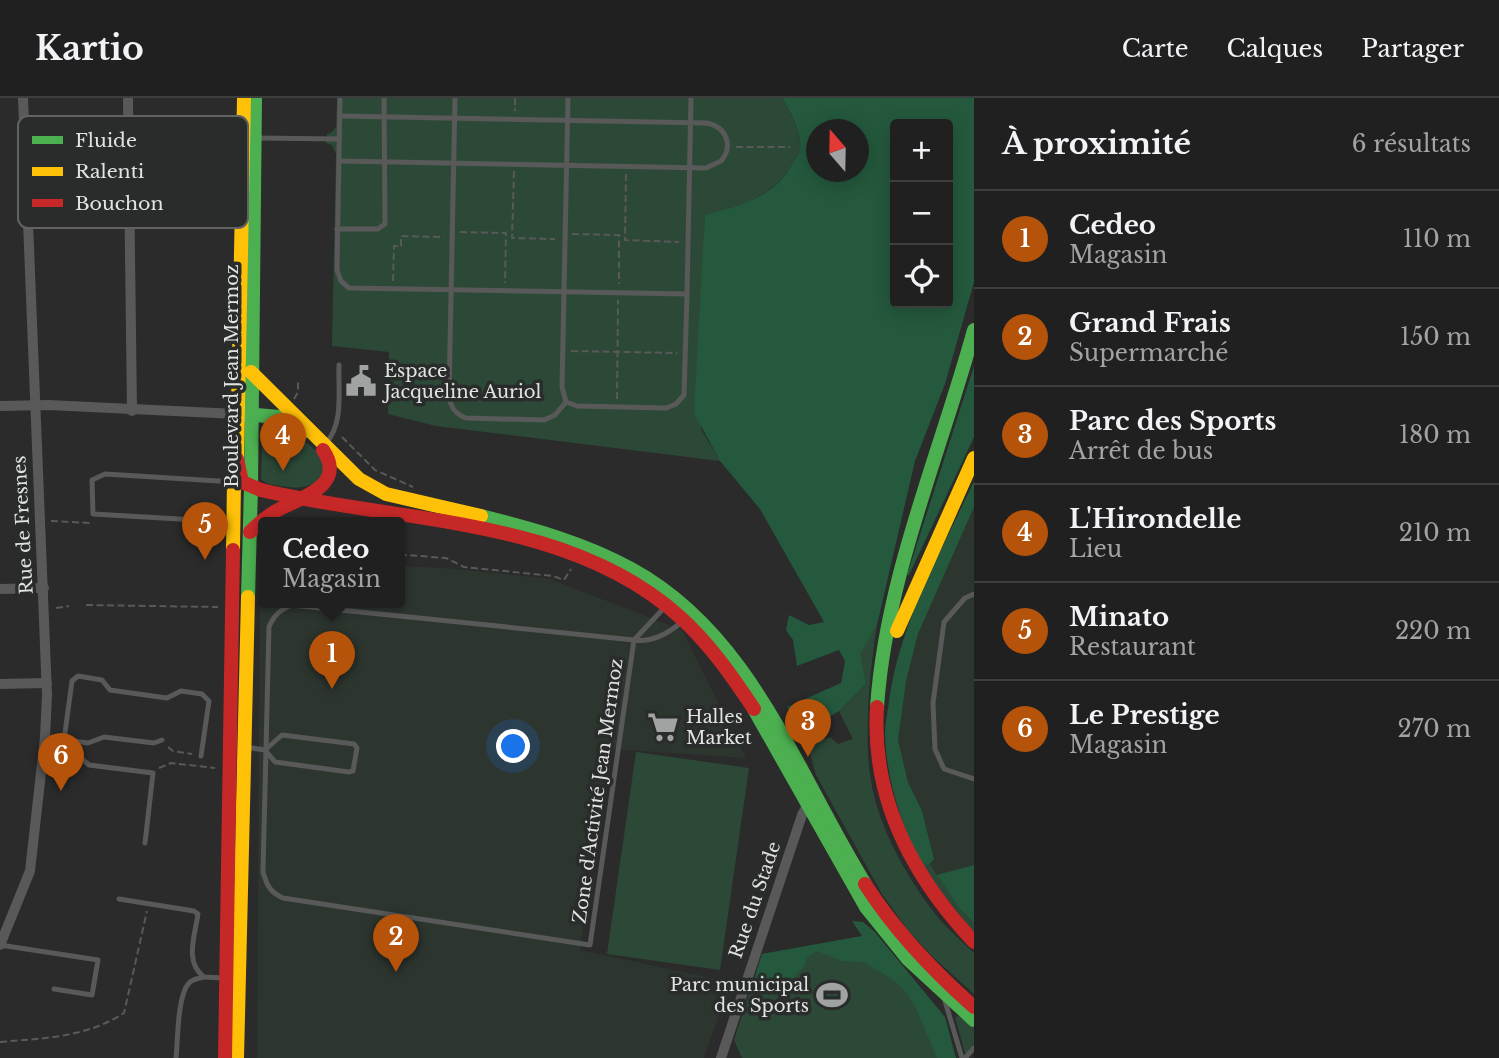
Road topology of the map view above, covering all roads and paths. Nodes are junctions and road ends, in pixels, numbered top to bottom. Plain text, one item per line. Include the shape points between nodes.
1 (23, 98) edge
2 (128, 98) edge
3 (244, 98) edge
4 (255, 98) edge
5 (340, 98) edge
6 (384, 98) edge
7 (455, 98) edge
8 (515, 98) edge
9 (568, 98) edge
10 (691, 98) edge
11 (24, 116) edge
12 (128, 116) edge
13 (244, 116) edge
14 (340, 116) junction
15 (384, 117) junction
16 (454, 118) junction
17 (515, 119) junction
18 (568, 120) junction
19 (690, 122) junction
20 (254, 138) junction
21 (339, 139) junction
22 (728, 146) junction
23 (790, 147) dead end
24 (339, 162) junction
25 (384, 162) junction
26 (454, 163) junction
27 (514, 163) junction
28 (567, 164) junction
29 (626, 166) junction
30 (689, 168) junction
31 (28, 228) edge
32 (130, 228) edge
33 (244, 228) edge
34 (337, 229) junction
35 (506, 233) junction
36 (512, 233) junction
37 (452, 234) junction
38 (620, 235) dead end
39 (625, 235) junction
40 (506, 238) junction
41 (512, 238) junction
42 (565, 240) junction
43 (620, 240) dead end
44 (625, 240) junction
45 (688, 242) junction
46 (393, 289) junction
47 (451, 290) junction
48 (505, 292) junction
49 (565, 293) junction
50 (687, 294) junction
51 (974, 330) edge
52 (563, 351) junction
53 (685, 353) junction
54 (339, 365) dead end
55 (251, 372) junction
56 (298, 380) dead end
57 (295, 398) dead end
58 (566, 401) junction
59 (35, 405) junction
60 (0, 406) edge
61 (132, 411) junction
62 (244, 414) junction
63 (302, 422) junction
64 (334, 431) junction
65 (311, 438) junction
66 (327, 450) junction
67 (974, 458) edge
68 (243, 484) junction
69 (416, 488) dead end
70 (306, 496) junction
71 (93, 514) junction
72 (267, 517) edge
73 (41, 521) junction
74 (234, 523) junction
75 (258, 525) edge
76 (250, 532) junction
77 (405, 556) edge
78 (575, 561) dead end
79 (660, 586) junction
80 (44, 588) junction
81 (0, 589) edge
82 (974, 594) edge
83 (86, 605) dead end
84 (666, 605) junction
85 (69, 606) dead end
86 (232, 607) junction
87 (45, 608) junction
88 (286, 608) edge
89 (321, 608) edge
90 (683, 620) junction
91 (634, 639) junction
92 (736, 660) junction
93 (47, 683) junction
94 (0, 684) edge
95 (877, 728) junction
96 (64, 740) junction
97 (160, 741) joint
98 (44, 742) junction
99 (243, 746) junction
100 (265, 750) junction
101 (201, 755) joint
102 (230, 770) junction
103 (153, 773) junction
104 (974, 779) edge
105 (813, 802) junction
106 (145, 843) dead end
107 (119, 899) dead end
108 (234, 902) junction
109 (974, 942) edge
110 (0, 945) edge
111 (204, 977) junction
112 (227, 978) junction
113 (54, 989) dead end
114 (944, 995) junction
115 (974, 1007) edge
116 (974, 1020) edge
117 (974, 1048) edge
118 (176, 1058) edge
119 (225, 1058) edge
120 (237, 1058) edge
121 (721, 1058) edge
122 (964, 1058) edge

1 - 11 street, Rue de Fresnes
2 - 12 street
3 - 13 main road, Boulevard Jean Mermoz
4 - 20 main road, Boulevard Jean Mermoz
5 - 14 lane
6 - 15 lane
7 - 16 lane
8 - 17 path
9 - 18 lane
10 - 19 lane
14 - 15 lane
14 - 21 lane
15 - 16 lane
15 - 25 lane
16 - 17 lane
16 - 26 lane
17 - 18 lane
18 - 19 lane
18 - 28 lane
19 - 22 lane via 720,128
19 - 30 lane
20 - 21 lane
20 - 55 main road, Boulevard Jean Mermoz
21 - 24 lane
22 - 23 path
22 - 30 lane via 715,166
24 - 25 lane
24 - 34 lane
25 - 26 lane
25 - 34 lane via 383,227
26 - 27 lane
26 - 37 lane
27 - 28 lane
27 - 36 path
28 - 29 lane
28 - 42 lane
29 - 30 lane
29 - 39 path
30 - 45 lane
31 - 59 street, Rue de Fresnes
32 - 61 street
33 - 62 main road, Boulevard Jean Mermoz
34 - 46 lane via 337,270 344,285
35 - 36 path
35 - 37 path
35 - 40 path
36 - 41 path
37 - 46 path via 401,236 401,247 394,246
37 - 47 lane
38 - 39 path
39 - 44 path
40 - 41 path
40 - 48 path
41 - 42 path
42 - 49 lane
43 - 44 path
44 - 45 path
45 - 50 lane
46 - 47 lane
47 - 48 lane
47 - 58 lane via 449,395 455,411 466,418 544,420
48 - 49 lane
49 - 50 lane
49 - 52 lane
50 - 53 lane
51 - 95 main road via 902,564 880,666
52 - 53 path
52 - 58 lane
53 - 58 lane via 684,395 672,406 577,407
54 - 64 lane
55 - 62 main road, Boulevard Jean Mermoz
55 - 63 main road
56 - 57 path
59 - 60 street
59 - 61 street
59 - 73 street, Rue de Fresnes
61 - 62 street
62 - 65 main road via 279,417
62 - 68 main road, Boulevard Jean Mermoz
62 - 68 main road, Boulevard Jean Mermoz via 237,459
63 - 65 main road
63 - 66 main road
64 - 66 lane
64 - 69 path via 375,470
65 - 66 main road
66 - 70 main road via 330,478
66 - 79 main road via 372,489 562,538
67 - 95 main road via 897,631
68 - 70 main road
68 - 71 lane via 105,474 92,480
68 - 74 main road, Boulevard Jean Mermoz
68 - 76 main road, Boulevard Jean Mermoz
70 - 72 main road
70 - 84 main road via 523,538 602,567
71 - 73 path via 93,523
71 - 74 lane
73 - 80 street, Rue de Fresnes
74 - 86 main road, Boulevard Jean Mermoz
75 - 76 main road
76 - 99 main road, Boulevard Jean Mermoz
77 - 78 path via 446,558 464,567 564,580
79 - 84 main road
79 - 92 main road
80 - 81 street
80 - 87 street, Rue de Fresnes
82 - 104 lane via 944,622 933,703 934,749 944,769
83 - 86 path
84 - 90 main road
84 - 91 lane, Zone d'Activité Jean Mermoz
85 - 87 path
86 - 102 main road, Boulevard Jean Mermoz
87 - 93 street, Rue de Fresnes
88 - 100 lane, Zone d'Activité Jean Mermoz via 273,616 269,627
89 - 91 lane, Zone d'Activité Jean Mermoz
90 - 91 lane, Zone d'Activité Jean Mermoz via 655,639
90 - 92 main road via 699,625
90 - 105 main road via 745,695
91 - 100 lane, Zone d'Activité Jean Mermoz via 590,945 272,893 263,872
92 - 105 main road via 786,737
93 - 94 street
93 - 98 street, Rue de Fresnes
95 - 109 main road via 881,778 900,840 930,890
96 - 97 lane
96 - 98 lane
96 - 101 lane via 72,681 78,676 102,680 110,691 167,698 181,691 202,694 209,701
97 - 101 path via 173,751
98 - 103 lane via 71,750 89,765
98 - 110 street, Rue de Fresnes via 30,872
99 - 100 lane
99 - 108 main road, Boulevard Jean Mermoz
100 - 100 lane via 275,762 349,772 357,748 282,736
102 - 103 path via 171,763
102 - 108 main road, Boulevard Jean Mermoz
103 - 106 lane
105 - 114 main road via 830,848 867,909 893,944
105 - 115 main road via 876,901 922,960
105 - 121 street, Rue du Stade via 802,816
107 - 111 lane via 198,914 191,958
108 - 112 main road
108 - 120 main road
110 - 113 lane via 98,960 92,995
111 - 112 lane
111 - 118 lane via 191,980 186,987
112 - 119 main road
114 - 116 main road
114 - 122 lane
117 - 122 lane

